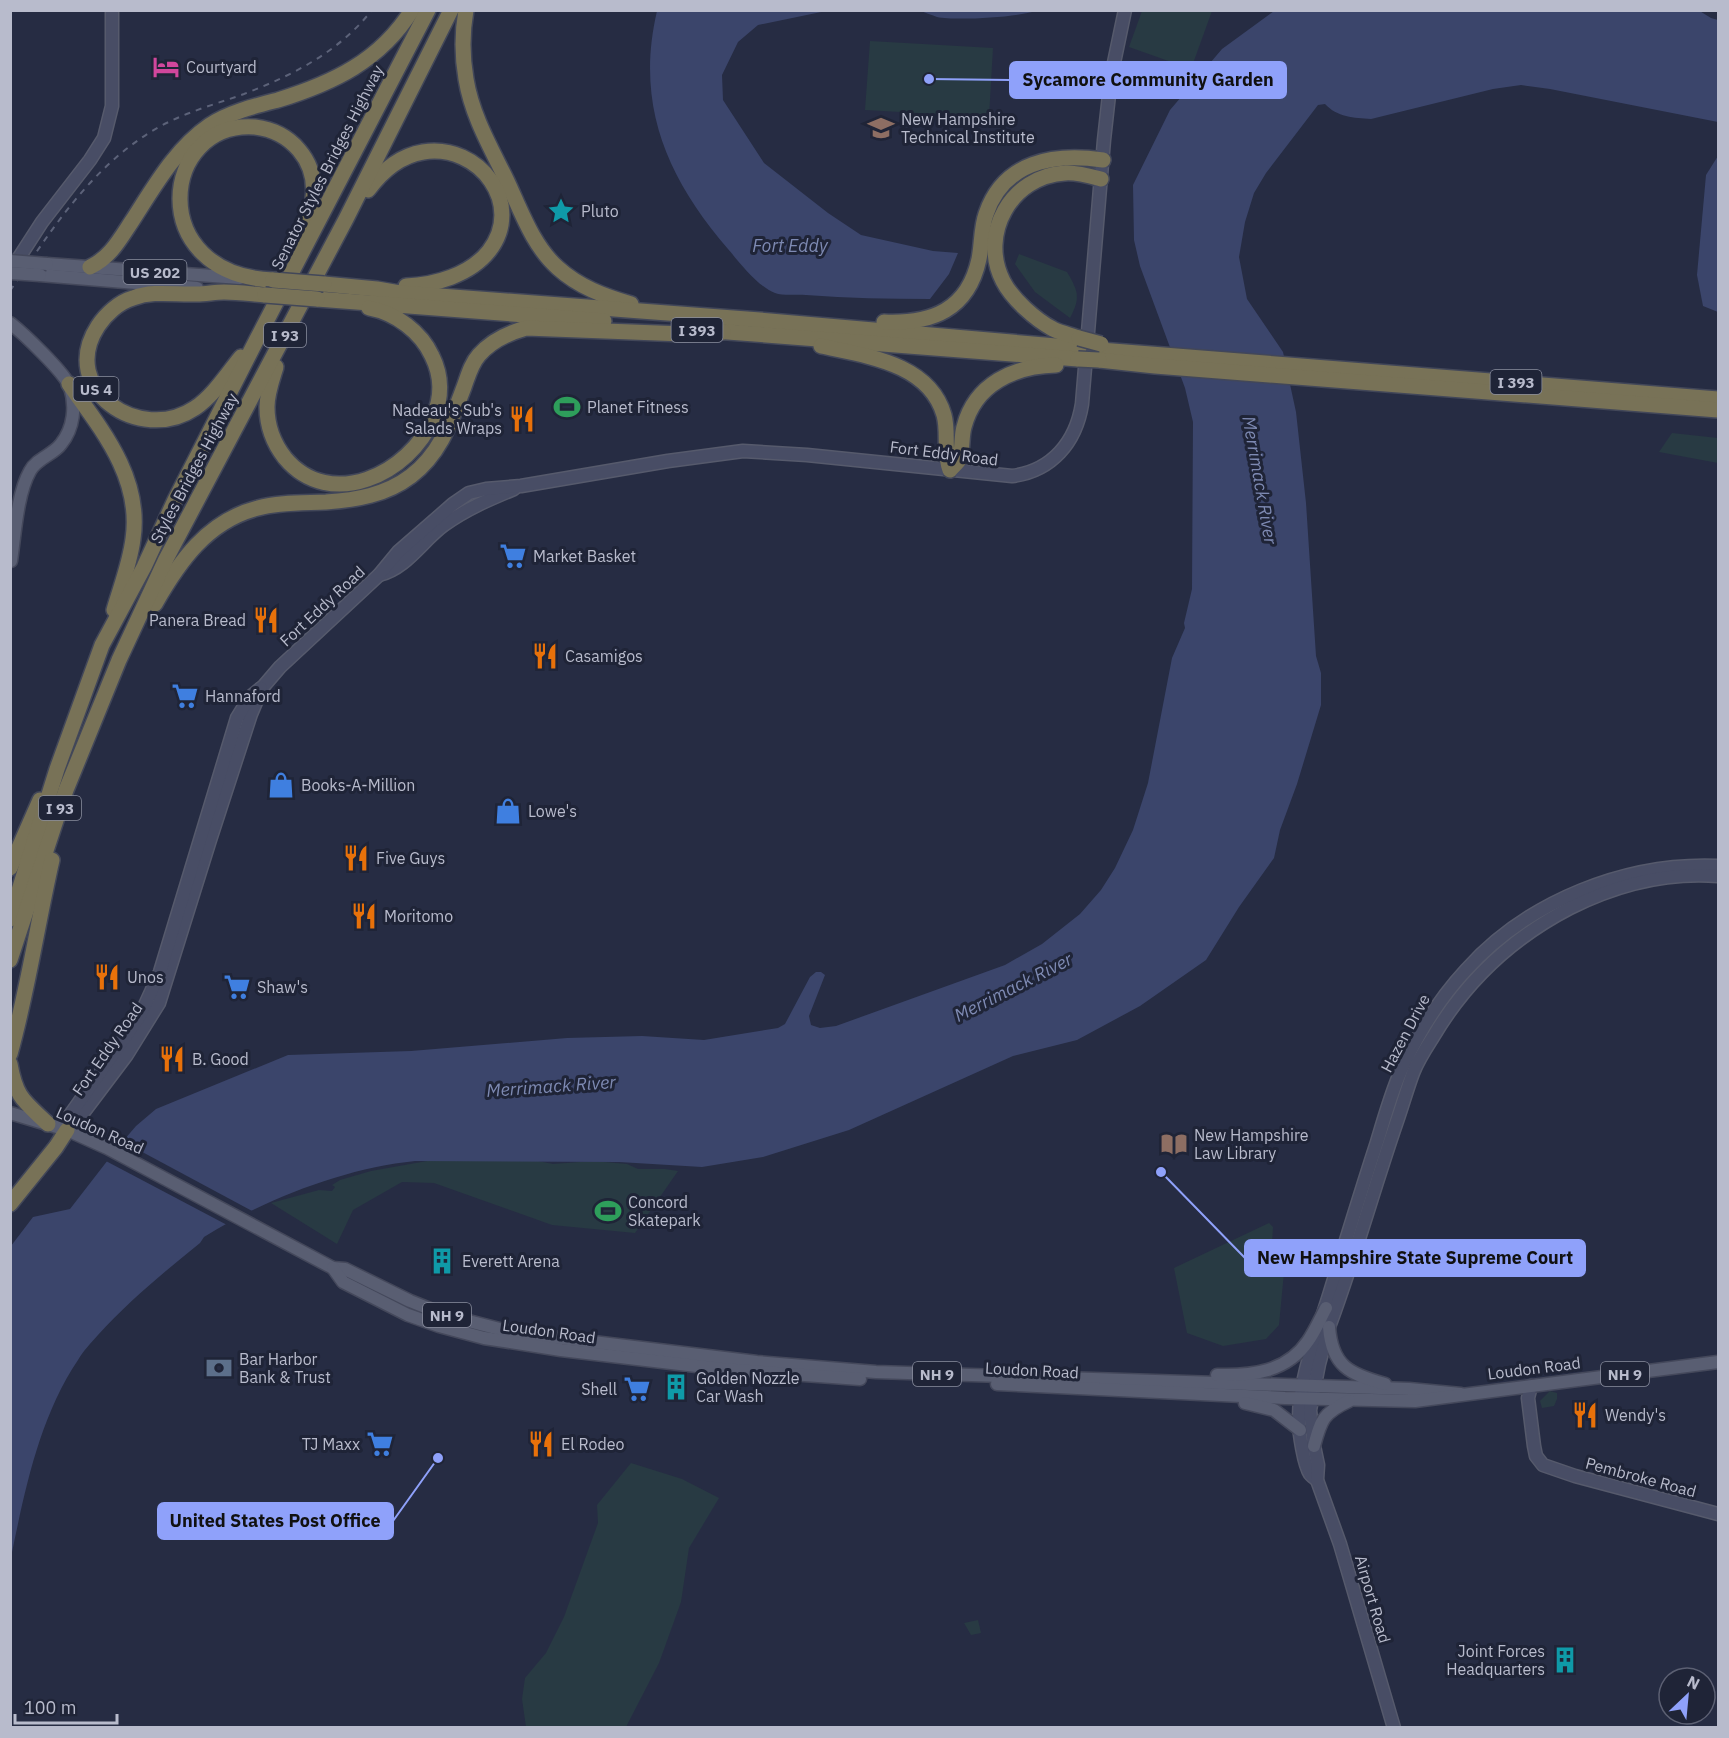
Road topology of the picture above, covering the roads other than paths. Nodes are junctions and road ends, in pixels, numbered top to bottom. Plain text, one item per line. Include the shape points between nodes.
1 (112, 10) edge
2 (412, 10) edge
3 (428, 10) edge
4 (451, 10) edge
5 (466, 10) edge
6 (1125, 10) edge
7 (1102, 160) junction
8 (1101, 179) junction
9 (346, 219) junction
10 (10, 261) edge
11 (90, 267) junction
12 (44, 270) junction
13 (10, 272) edge
14 (377, 289) junction
15 (269, 290) junction
16 (224, 292) junction
17 (347, 301) junction
18 (660, 313) junction
19 (760, 320) junction
20 (10, 322) edge
21 (289, 329) junction
22 (723, 332) junction
23 (768, 335) junction
24 (257, 339) junction
25 (1078, 353) junction
26 (1316, 372) junction
27 (69, 384) junction
28 (1719, 399) edge
29 (1719, 410) edge
30 (950, 470) junction
31 (10, 561) edge
32 (102, 645) junction
33 (119, 660) junction
34 (80, 754) junction
35 (57, 769) junction
36 (1719, 866) edge
37 (10, 868) edge
38 (1719, 876) edge
39 (10, 919) edge
40 (10, 960) edge
41 (10, 1054) edge
42 (10, 1064) edge
43 (10, 1113) edge
44 (48, 1124) junction
45 (67, 1130) junction
46 (10, 1204) edge
47 (333, 1268) junction
48 (1326, 1308) junction
49 (1329, 1327) junction
50 (1719, 1362) edge
51 (1138, 1381) junction
52 (1532, 1386) junction
53 (1409, 1389) junction
54 (1164, 1392) junction
55 (1308, 1392) junction
56 (1461, 1394) junction
57 (1352, 1400) junction
58 (1300, 1430) junction
59 (1314, 1446) junction
60 (1317, 1480) junction
61 (1719, 1514) edge
62 (1394, 1728) edge

1 - 13 street via 112,106 107,130 96,152 42,222
2 - 11 highway via 382,45 344,74 316,88 224,117 196,135 166,169 113,250
3 - 15 highway, Senator Styles Bridges Highway / I 93
4 - 9 highway, Styles Bridges Highway / I 93
5 - 18 highway via 463,48 474,111 536,240 557,268 581,285
6 - 7 street, Fort Eddy Road
7 - 8 street, Fort Eddy Road
7 - 19 highway via 1046,159 1008,180 991,201 985,216 980,256 970,285 942,313 912,322
8 - 25 highway via 1066,172 1028,184 1006,206 995,236 997,267 1012,295
8 - 30 street, Fort Eddy Road via 1082,404 1073,436 1057,457 1023,475
9 - 14 highway via 376,179 401,159 417,153 464,156 483,170 496,190 500,228 490,250 479,261 444,279
9 - 21 highway, Styles Bridges Highway / I 93
10 - 12 main road, US 202, bridge
11 - 12 main road, US 202
11 - 15 main road, US 202
12 - 13 main road, US 202, bridge
12 - 16 main road, US 202
14 - 15 highway, I 393, bridge via 324,284
14 - 18 highway, I 393
15 - 15 highway via 207,258 187,234 180,210 183,176 195,154 210,139 241,127 266,129 284,137 298,148 312,177 311,213 285,271
15 - 16 highway, I 393
15 - 17 highway, I 393, bridge
15 - 24 highway, Senator Styles Bridges Highway / I 93
16 - 24 highway, US 4 via 150,293 114,309 98,326 88,348 88,370 98,392 128,415 149,420 177,417 208,398
17 - 21 highway via 384,313 412,329 430,351 440,381 440,396 430,427 411,452 386,472 356,482 325,482 296,468 280,452 268,422 267,406
17 - 22 highway, I 393
18 - 19 highway, I 393
19 - 25 highway, I 393
20 - 27 main road
21 - 33 highway, Styles Bridges Highway / I 93 via 166,559
22 - 23 highway, I 393
22 - 33 highway via 526,328 502,336 474,362 443,439 412,475 372,496 270,505 224,522 186,555
23 - 25 highway, I 393
23 - 30 highway via 891,362 916,377 931,389 944,413
24 - 32 highway, Styles Bridges Highway / I 93
25 - 26 highway, I 393
25 - 30 highway via 994,381 970,408 959,460
26 - 28 highway, I 393
26 - 29 highway, I 393
27 - 31 main road via 73,418 59,447 29,472
27 - 32 highway via 119,459 132,497 134,536
30 - 45 street, Fort Eddy Road via 743,451 486,489 469,493 434,519 262,688 159,1003 126,1056
32 - 35 highway, Styles Bridges Highway / I 93
33 - 34 highway, Styles Bridges Highway / I 93
34 - 40 highway, Styles Bridges Highway / I 93
34 - 41 highway via 42,901 22,1012
35 - 37 highway via 33,812
35 - 39 highway, Styles Bridges Highway / I 93
36 - 48 street, Hazen Drive via 1666,868 1585,889 1508,932 1466,970 1438,1004 1402,1066
38 - 49 street, Hazen Drive via 1693,874 1650,880 1598,896 1532,930 1476,977 1441,1023 1414,1072
42 - 44 highway via 16,1089
43 - 44 main road, Loudon Road / NH 9
44 - 45 main road, Loudon Road / NH 9
45 - 46 highway
45 - 47 main road, Loudon Road / NH 9
47 - 51 main road, Loudon Road / NH 9 via 346,1270 445,1315 510,1332 566,1340 876,1372
47 - 54 main road, Loudon Road / NH 9 via 343,1282 408,1315 484,1338 561,1350 801,1376
48 - 51 main road via 1308,1341 1287,1362 1263,1372 1231,1376 1169,1374
48 - 55 street, Hazen Drive
49 - 53 main road via 1332,1349 1345,1368 1364,1378
49 - 55 street, Hazen Drive
50 - 52 main road, Loudon Road / NH 9
51 - 55 main road, Loudon Road / NH 9
52 - 56 main road, Loudon Road / NH 9
52 - 61 street, Pembroke Road via 1528,1398 1535,1452 1543,1465
53 - 55 main road, Loudon Road / NH 9
53 - 56 main road, Loudon Road / NH 9
54 - 55 main road, Loudon Road / NH 9
54 - 58 main road via 1188,1399 1261,1406 1274,1410
55 - 57 main road, Loudon Road / NH 9
55 - 58 street, Airport Road
55 - 59 street, Airport Road
56 - 57 main road, Loudon Road / NH 9 via 1415,1401
57 - 59 main road via 1334,1408 1321,1422
58 - 60 street, Airport Road via 1310,1475
59 - 60 street, Airport Road
60 - 62 street, Airport Road

